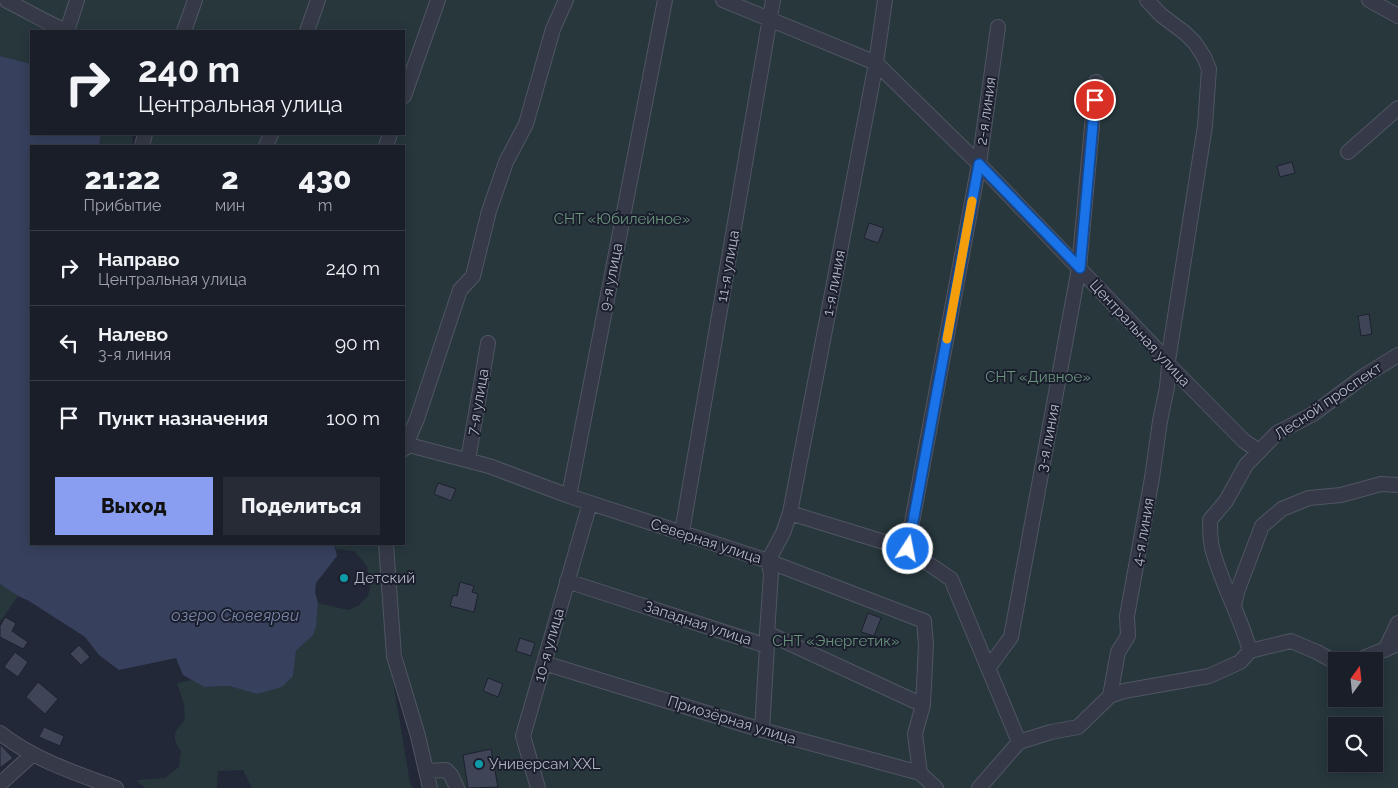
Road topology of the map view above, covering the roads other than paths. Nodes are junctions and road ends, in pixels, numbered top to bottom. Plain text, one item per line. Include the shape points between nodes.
1 (77, 0) edge
2 (195, 0) edge
3 (318, 0) edge
4 (438, 0) edge
5 (566, 0) edge
6 (665, 0) edge
7 (723, 0) edge
8 (773, 0) edge
9 (884, 0) edge
10 (1147, 0) edge
11 (1369, 0) edge
12 (8, 1) edge
13 (1398, 16) edge
14 (770, 18) junction
15 (998, 27) dead end
16 (65, 30) edge
17 (67, 30) edge
18 (184, 30) edge
19 (307, 30) edge
20 (876, 63) junction
21 (1096, 82) dead end
22 (405, 93) edge
23 (1398, 108) edge
24 (1348, 152) dead end
25 (979, 164) junction
26 (1080, 268) junction
27 (488, 343) dead end
28 (1398, 355) edge
29 (1169, 363) junction
30 (405, 446) edge
31 (1259, 451) junction
32 (468, 460) junction
33 (1398, 485) edge
34 (569, 496) junction
35 (590, 503) junction
36 (790, 513) junction
37 (682, 532) junction
38 (386, 545) edge
39 (908, 549) junction
40 (768, 561) junction
41 (567, 581) junction
42 (1234, 606) junction
43 (1398, 623) edge
44 (767, 639) junction
45 (1398, 644) edge
46 (1385, 650) junction
47 (1250, 651) junction
48 (544, 663) junction
49 (989, 667) junction
50 (1110, 696) junction
51 (923, 705) junction
52 (762, 730) junction
53 (0, 732) edge
54 (1019, 742) junction
55 (33, 754) junction
56 (427, 771) junction
57 (920, 772) junction
58 (0, 784) edge
59 (116, 788) edge
60 (430, 788) edge
61 (457, 788) edge
62 (538, 788) edge
63 (936, 788) edge
64 (979, 788) edge

1 - 17 street
2 - 18 street
3 - 19 street
4 - 22 street
5 - 30 street via 553,29 526,124 506,162 492,203 473,276 460,290
6 - 34 street, 9-я улица
7 - 14 street
8 - 14 street, 11-я улица
9 - 20 street, 1-я линия
10 - 29 street, 4-я линия via 1186,33 1209,69 1205,126
11 - 13 street
12 - 16 street
14 - 20 street
14 - 37 street, 11-я улица
15 - 25 street, 2-я линия
20 - 25 street, Центральная улица
20 - 36 street, 1-я линия
21 - 26 street, 3-я линия
23 - 24 street
25 - 26 street, Центральная улица
25 - 39 street, 2-я линия
26 - 29 street, Центральная улица
26 - 49 street, 3-я линия via 1011,637
27 - 32 street, 7-я улица
28 - 31 street, Лесной проспект via 1313,414 1277,433
29 - 31 street, Центральная улица via 1244,441
29 - 50 street, 4-я линия via 1151,488 1127,616 1128,636 1118,652
30 - 32 street, Северная улица
31 - 42 street, Лесной проспект via 1210,520 1211,546
32 - 34 street, Северная улица
33 - 42 street via 1381,484 1341,495 1309,498 1282,509 1262,526
34 - 35 street, Северная улица
35 - 37 street, Северная улица
35 - 41 street, 10-я улица
36 - 39 street
36 - 40 street, 1-я линия via 784,533
37 - 40 street, Северная улица
38 - 56 street via 394,656
39 - 49 street via 951,579
40 - 44 street
40 - 51 street, Северная улица via 924,621
41 - 44 street, Западная улица
41 - 48 street, 10-я улица
42 - 47 street, Лесной проспект
43 - 46 street
44 - 51 street, Западная улица
44 - 52 street
45 - 46 street
46 - 47 street via 1361,659 1333,661 1291,641
47 - 50 street via 1240,662 1209,676
48 - 52 street, Приозёрная улица
48 - 62 street, 10-я улица via 523,736
49 - 54 street
50 - 54 street via 1078,727
51 - 57 street via 915,734
52 - 57 street, Приозёрная улица
53 - 55 street
54 - 64 street
55 - 58 street
55 - 59 street via 57,767
56 - 60 street
56 - 61 street via 446,770 452,775
57 - 63 street

